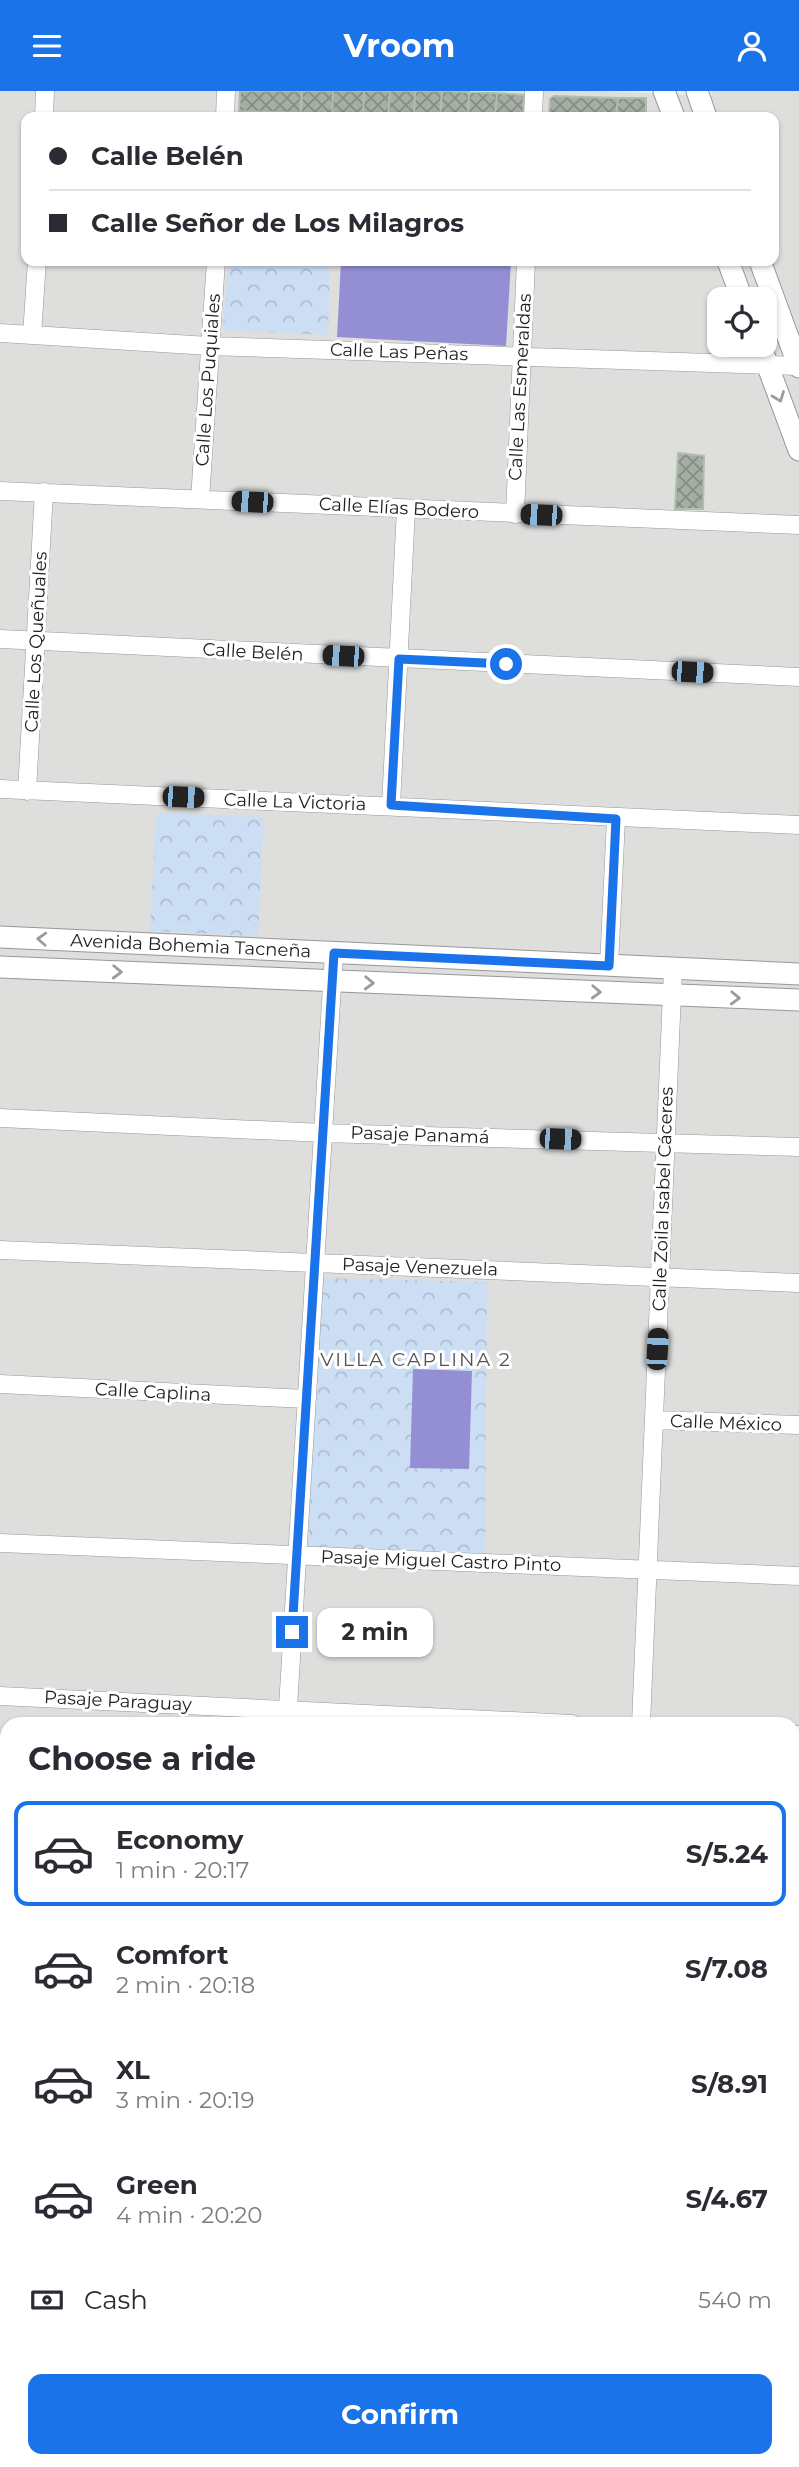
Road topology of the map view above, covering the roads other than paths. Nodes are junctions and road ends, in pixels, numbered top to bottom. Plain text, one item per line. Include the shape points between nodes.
1 (45, 91) edge
2 (226, 91) edge
3 (534, 91) edge
4 (664, 91) edge
5 (697, 91) edge
6 (44, 112) edge
7 (225, 112) edge
8 (533, 112) edge
9 (672, 112) edge
10 (704, 112) edge
11 (37, 266) edge
12 (216, 266) edge
13 (526, 266) edge
14 (730, 266) edge
15 (762, 266) edge
16 (738, 287) edge
17 (0, 333) edge
18 (32, 335) junction
19 (209, 346) junction
20 (522, 356) junction
21 (765, 357) edge
22 (768, 366) junction
23 (799, 366) edge
24 (799, 450) edge
25 (0, 491) edge
26 (44, 492) junction
27 (200, 499) junction
28 (406, 509) junction
29 (515, 513) junction
30 (799, 525) edge
31 (0, 639) edge
32 (37, 642) junction
33 (399, 659) junction
34 (799, 677) edge
35 (0, 789) edge
36 (27, 791) junction
37 (391, 805) junction
38 (616, 819) junction
39 (799, 825) edge
40 (0, 937) edge
41 (334, 953) junction
42 (609, 966) junction
43 (0, 967) edge
44 (673, 969) junction
45 (799, 974) edge
46 (333, 981) junction
47 (672, 996) junction
48 (799, 1000) edge
49 (0, 1118) edge
50 (323, 1133) junction
51 (666, 1142) junction
52 (799, 1147) edge
53 (0, 1249) edge
54 (315, 1263) junction
55 (660, 1277) junction
56 (799, 1283) edge
57 (0, 1384) edge
58 (307, 1399) junction
59 (654, 1420) junction
60 (799, 1425) edge
61 (0, 1543) edge
62 (297, 1555) junction
63 (647, 1569) junction
64 (799, 1576) edge
65 (0, 1696) edge
66 (287, 1717) edge
67 (641, 1717) edge

1 - 6 street
2 - 7 street
3 - 8 street
4 - 9 street
5 - 10 street
11 - 18 street
12 - 19 street, Calle Los Puquiales
13 - 20 street, Calle Las Esmeraldas
14 - 16 street
15 - 23 street
17 - 18 street, Calle Las Peñas
18 - 19 street, Calle Las Peñas
19 - 20 street, Calle Las Peñas
19 - 27 street, Calle Los Puquiales
20 - 22 street, Calle Las Peñas
20 - 29 street, Calle Las Esmeraldas
21 - 22 street
22 - 23 street, Calle Las Peñas
22 -> 24 street
25 - 26 street, Calle Elías Bodero
26 - 27 street, Calle Elías Bodero
26 - 32 street, Calle Los Queñuales
27 - 28 street, Calle Elías Bodero
28 - 29 street, Calle Elías Bodero
28 - 33 street
29 - 30 street, Calle Elías Bodero
31 - 32 street, Calle Belén
32 - 33 street, Calle Belén
32 - 36 street, Calle Los Queñuales
33 - 34 street, Calle Belén
33 - 37 street
35 - 36 street, Calle La Victoria
36 - 37 street, Calle La Victoria
37 - 38 street, Calle La Victoria
38 - 39 street, Calle La Victoria
38 - 42 street
41 -> 40 street, Avenida Bohemia Tacneña
41 - 42 street, Avenida Bohemia Tacneña
41 - 46 street
42 - 44 street, Avenida Bohemia Tacneña
43 -> 46 street, Avenida Bohemia Tacneña
44 - 45 street, Avenida Bohemia Tacneña
44 - 47 street, Calle Zoila Isabel Cáceres
46 -> 47 street, Avenida Bohemia Tacneña
46 - 50 street
47 -> 48 street, Avenida Bohemia Tacneña
47 - 51 street, Calle Zoila Isabel Cáceres
49 - 50 street, Pasaje Panamá
50 - 51 street, Pasaje Panamá
50 - 54 street
51 - 52 street, Pasaje Panamá
51 - 55 street, Calle Zoila Isabel Cáceres
53 - 54 street, Pasaje Venezuela
54 - 55 street, Pasaje Venezuela
54 - 58 street
55 - 56 street, Pasaje Venezuela
55 - 59 street, Calle Zoila Isabel Cáceres
57 - 58 street, Calle Caplina
58 - 62 street
59 - 60 street, Calle México
59 - 63 street, Calle Zoila Isabel Cáceres
61 - 62 street, Pasaje Miguel Castro Pinto
62 - 63 street, Pasaje Miguel Castro Pinto
62 - 66 street
63 - 64 street, Pasaje Miguel Castro Pinto
63 - 67 street, Calle Zoila Isabel Cáceres
65 - 66 street, Pasaje Paraguay

